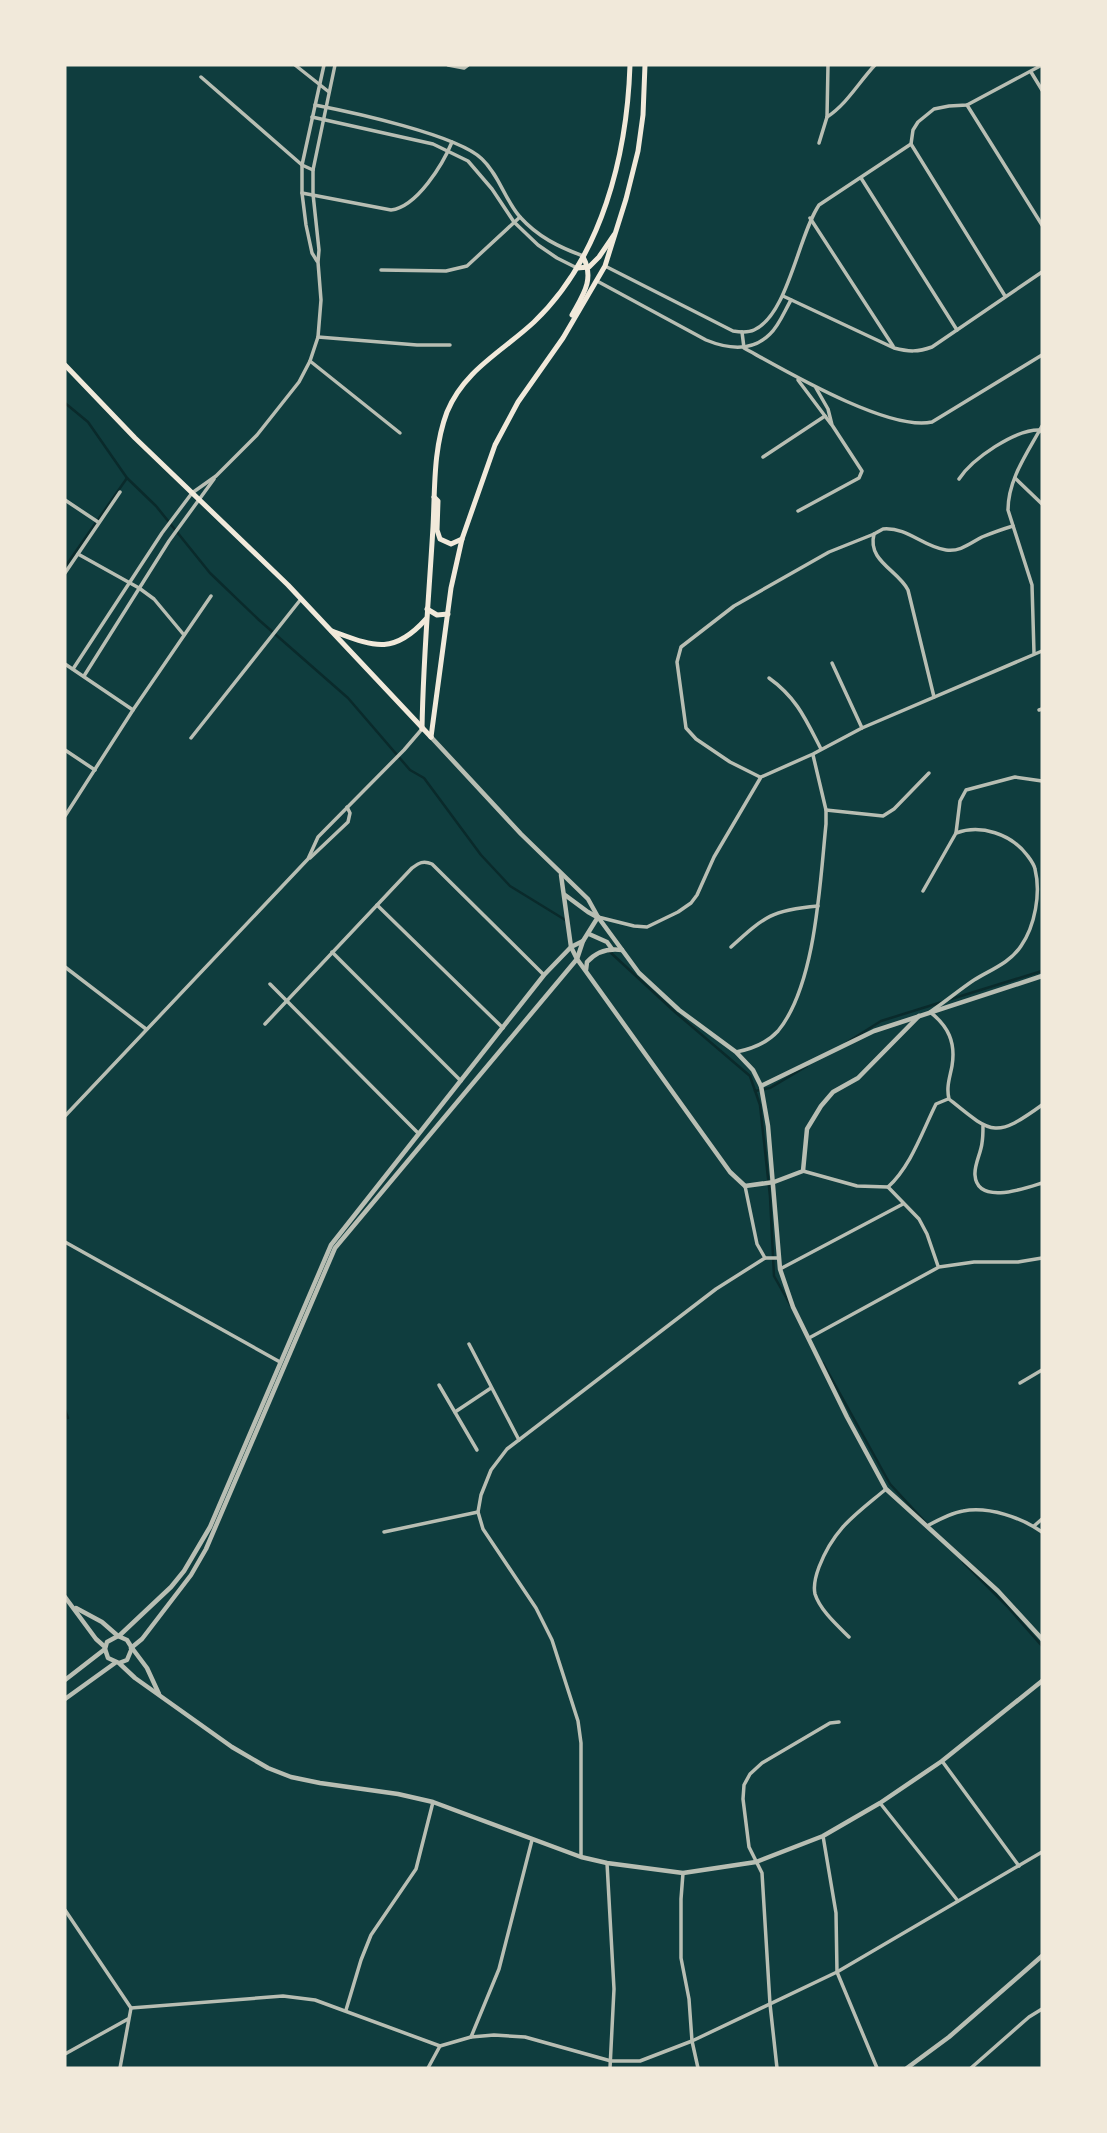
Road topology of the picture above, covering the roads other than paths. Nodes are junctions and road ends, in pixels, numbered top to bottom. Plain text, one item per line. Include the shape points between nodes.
1 (295, 65) edge
2 (324, 65) edge
3 (335, 65) edge
4 (448, 65) edge
5 (468, 65) edge
6 (630, 65) edge
7 (645, 65) edge
8 (828, 65) edge
9 (875, 65) edge
10 (1042, 65) edge
11 (1031, 72) junction
12 (201, 77) dead end
13 (319, 86) junction
14 (1042, 90) edge
15 (329, 93) junction
16 (315, 105) junction
17 (967, 105) junction
18 (326, 107) junction
19 (312, 117) junction
20 (827, 117) junction
21 (324, 120) junction
22 (387, 123) junction
23 (384, 133) junction
24 (452, 142) junction
25 (819, 143) dead end
26 (911, 144) junction
27 (448, 150) junction
28 (302, 165) junction
29 (313, 170) junction
30 (861, 178) junction
31 (302, 193) junction
32 (313, 194) junction
33 (520, 216) junction
34 (810, 218) junction
35 (514, 222) junction
36 (1042, 225) edge
37 (616, 233) junction
38 (583, 257) junction
39 (318, 262) junction
40 (605, 266) junction
41 (589, 267) junction
42 (577, 268) junction
43 (381, 270) dead end
44 (1042, 272) edge
45 (597, 281) junction
46 (783, 296) junction
47 (1005, 296) junction
48 (791, 300) junction
49 (957, 330) junction
50 (741, 332) junction
51 (318, 337) junction
52 (563, 338) junction
53 (450, 345) dead end
54 (744, 348) junction
55 (894, 348) junction
56 (1042, 355) edge
57 (310, 361) junction
58 (65, 365) edge
59 (797, 378) junction
60 (815, 387) junction
61 (825, 416) junction
62 (832, 425) junction
63 (1042, 429) edge
64 (400, 433) dead end
65 (762, 457) dead end
66 (216, 476) junction
67 (1015, 478) junction
68 (959, 480) dead end
69 (120, 492) dead end
70 (192, 493) junction
71 (434, 497) junction
72 (65, 500) edge
73 (200, 500) junction
74 (1042, 504) edge
75 (798, 511) dead end
76 (99, 522) junction
77 (1013, 526) junction
78 (874, 534) junction
79 (462, 539) junction
80 (78, 554) junction
81 (65, 573) edge
82 (130, 583) junction
83 (139, 588) junction
84 (211, 596) dead end
85 (301, 600) junction
86 (427, 609) junction
87 (449, 614) junction
88 (426, 619) junction
89 (330, 630) junction
90 (184, 635) junction
91 (1042, 651) edge
92 (1034, 654) junction
93 (832, 663) dead end
94 (65, 664) edge
95 (73, 669) junction
96 (84, 676) junction
97 (769, 678) dead end
98 (934, 698) junction
99 (133, 710) junction
100 (422, 729) junction
101 (862, 729) junction
102 (431, 737) junction
103 (191, 738) dead end
104 (65, 750) edge
105 (821, 750) junction
106 (813, 754) junction
107 (95, 771) junction
108 (929, 773) dead end
109 (761, 777) junction
110 (1042, 780) edge
111 (347, 807) junction
112 (826, 810) junction
113 (65, 816) edge
114 (956, 833) junction
115 (308, 859) junction
116 (561, 874) junction
117 (923, 891) dead end
118 (565, 895) junction
119 (377, 905) junction
120 (818, 906) junction
121 (598, 917) junction
122 (589, 934) junction
123 (583, 940) junction
124 (571, 947) junction
125 (731, 947) dead end
126 (612, 949) junction
127 (622, 950) junction
128 (332, 952) junction
129 (577, 959) junction
130 (65, 967) edge
131 (586, 971) junction
132 (544, 975) junction
133 (1042, 976) edge
134 (270, 984) dead end
135 (287, 1000) junction
136 (930, 1012) junction
137 (919, 1016) junction
138 (265, 1024) dead end
139 (503, 1028) junction
140 (146, 1029) junction
141 (736, 1052) junction
142 (461, 1081) junction
143 (761, 1086) junction
144 (949, 1099) junction
145 (1042, 1105) edge
146 (65, 1116) edge
147 (983, 1126) junction
148 (418, 1133) junction
149 (803, 1171) junction
150 (774, 1182) junction
151 (1042, 1183) edge
152 (745, 1186) junction
153 (888, 1187) junction
154 (903, 1204) junction
155 (65, 1242) edge
156 (765, 1258) junction
157 (778, 1258) junction
158 (1042, 1258) edge
159 (939, 1267) junction
160 (780, 1269) junction
161 (809, 1338) junction
162 (469, 1344) dead end
163 (280, 1362) junction
164 (1042, 1370) edge
165 (1020, 1383) dead end
166 (439, 1385) dead end
167 (492, 1388) junction
168 (455, 1412) junction
169 (519, 1440) junction
170 (477, 1450) dead end
171 (886, 1489) junction
172 (478, 1512) junction
173 (1042, 1519) edge
174 (927, 1526) junction
175 (1034, 1526) junction
176 (384, 1532) dead end
177 (1042, 1532) edge
178 (65, 1597) edge
179 (72, 1605) junction
180 (119, 1636) junction
181 (849, 1637) dead end
182 (1042, 1639) edge
183 (105, 1648) junction
184 (131, 1648) junction
185 (117, 1663) junction
186 (65, 1680) edge
187 (1042, 1681) edge
188 (160, 1695) junction
189 (65, 1699) edge
190 (839, 1722) dead end
191 (942, 1761) junction
192 (433, 1802) junction
193 (880, 1803) junction
194 (823, 1836) junction
195 (532, 1840) junction
196 (1042, 1852) edge
197 (581, 1857) junction
198 (756, 1862) junction
199 (607, 1863) junction
200 (1019, 1866) junction
201 (683, 1873) junction
202 (958, 1901) junction
203 (65, 1910) edge
204 (1042, 1956) edge
205 (837, 1972) junction
206 (770, 2004) junction
207 (131, 2008) junction
208 (1042, 2009) edge
209 (346, 2010) junction
210 (128, 2019) junction
211 (471, 2037) junction
212 (692, 2041) junction
213 (440, 2046) junction
214 (65, 2054) edge
215 (611, 2061) junction
216 (121, 2062) junction
217 (114, 2068) edge
218 (120, 2068) edge
219 (428, 2068) edge
220 (610, 2068) edge
221 (698, 2068) edge
222 (777, 2068) edge
223 (877, 2068) edge
224 (906, 2068) edge
225 (971, 2068) edge

1 - 13 street
2 - 13 street
3 - 15 street
4 - 5 street
6 - 38 main road via 619,160
7 - 37 main road via 638,151
8 - 20 street
9 - 20 street via 842,106
10 - 11 street
11 - 14 street
11 - 17 street
12 - 28 street
13 - 15 street
13 - 16 street
15 - 18 street
16 - 18 street
16 - 19 street
17 - 26 street via 942,107 925,115 913,130
17 - 36 street
18 - 21 street
18 - 22 street
19 - 21 street
19 - 28 street
20 - 25 street
21 - 23 street
21 - 29 street
22 - 23 street
22 - 24 street
23 - 27 street
24 - 27 street
24 - 33 street via 481,158
26 - 30 street
26 - 47 street
27 - 32 street via 411,201 397,209
27 - 35 street via 479,172
28 - 29 street
28 - 31 street
29 - 32 street
30 - 34 street via 819,205
30 - 49 street
31 - 32 street
31 - 39 street via 309,241
32 - 39 street
33 - 35 street
33 - 38 street via 548,241
34 - 46 street
34 - 55 street
35 - 42 street via 538,245
35 - 43 street via 467,266 456,270
37 - 40 main road
37 - 41 main road
38 - 41 main road
38 - 42 main road
39 - 51 street
40 - 45 main road
40 - 50 street
41 - 42 main road
41 - 52 main road via 587,286
42 - 71 main road via 534,322 482,363 457,391 439,440
44 - 47 street
45 - 52 main road
45 - 54 street via 706,340
46 - 48 street
46 - 50 street via 767,321
47 - 49 street
48 - 54 street via 772,333
48 - 55 street
49 - 55 street via 919,352
50 - 54 street
51 - 53 street
51 - 57 street
52 - 79 main road via 518,402 495,446
54 - 59 street
56 - 60 street via 922,425 897,421
57 - 64 street
57 - 66 street via 257,435
58 - 70 main road
59 - 60 street
59 - 61 street
60 - 62 street
61 - 62 street
61 - 65 street
62 - 75 street via 862,474
63 - 67 street
63 - 68 street via 1004,442 977,460
66 - 70 street
66 - 73 street
67 - 74 street
67 - 77 street via 1008,497
69 - 76 street
70 - 73 main road
70 - 82 street
71 - 79 main road via 440,539 451,544
71 - 86 main road
72 - 76 street
73 - 83 street
73 - 85 main road
76 - 80 street
77 - 78 street via 955,550 944,550 891,528
77 - 92 street via 1032,585
78 - 98 street via 875,555 908,590
78 - 109 street via 829,552 734,606 681,646 677,662 684,721 691,735
79 - 87 main road
80 - 81 street
80 - 82 street
82 - 83 street
82 - 95 street
83 - 90 street
83 - 96 street
84 - 90 street
85 - 89 main road
85 - 103 street
86 - 87 main road
86 - 88 main road
87 - 102 main road
88 - 89 main road via 404,640 380,645
88 - 100 main road
89 - 100 main road
90 - 99 street
91 - 92 street
92 - 98 street
93 - 101 street
94 - 95 street
95 - 96 street
96 - 99 street
97 - 105 street via 799,706
98 - 101 street
99 - 107 street
100 - 102 main road
100 - 111 street
101 - 105 street
102 - 116 street
104 - 107 street
105 - 106 street
106 - 109 street
106 - 112 street
107 - 113 street
108 - 112 street via 883,816
109 - 121 street via 691,903 647,927
110 - 114 street via 1015,777 966,790
111 - 115 street via 318,837
111 - 115 street via 348,821
112 - 120 street
114 - 117 street
114 - 136 street via 1001,834 1018,844 1035,868 1036,907 1020,948
115 - 140 street
116 - 118 street
116 - 121 street via 588,899
118 - 121 street
118 - 124 street
119 - 128 street
119 - 132 street via 412,868 426,861
119 - 139 street
120 - 125 street via 777,912
120 - 141 street via 809,954 787,1017 762,1043
121 - 122 street
121 - 127 street
122 - 123 street
122 - 126 street
123 - 124 street
123 - 129 street
124 - 129 street
124 - 132 street
126 - 127 street
126 - 131 street via 590,958
127 - 141 street via 659,993
128 - 135 street
128 - 142 street
129 - 131 street
129 - 184 street via 335,1248 206,1549 191,1575
130 - 140 street
131 - 152 street via 730,1172
132 - 139 street
133 - 136 street
134 - 135 street
135 - 138 street
135 - 148 street
136 - 137 street
136 - 144 street via 951,1035
137 - 143 street via 874,1031
137 - 149 street via 858,1078 821,1106 807,1129
139 - 142 street
140 - 146 street
141 - 143 street
142 - 148 street
143 - 150 street
144 - 147 street
144 - 153 street via 936,1104 905,1167
145 - 147 street via 1016,1125
147 - 151 street via 975,1176 980,1187 1003,1193
148 - 163 street via 331,1245
149 - 150 street
149 - 153 street via 857,1186
150 - 152 street
150 - 157 street
152 - 156 street via 757,1244
153 - 154 street
154 - 159 street via 919,1219
154 - 160 street
155 - 163 street
156 - 157 street
156 - 169 street via 716,1289
157 - 160 street
158 - 159 street
159 - 161 street
160 - 161 street
161 - 171 street
162 - 167 street
163 - 180 street via 210,1527 191,1560 171,1587
164 - 165 street
166 - 168 street
167 - 168 street
167 - 169 street
168 - 170 street
169 - 172 street via 491,1470
171 - 174 street
171 - 181 street via 833,1537 816,1574 816,1597
172 - 176 street
172 - 197 street via 483,1530 518,1579 552,1640 575,1713 581,1743
173 - 175 street
174 - 175 street via 963,1511 984,1511
174 - 182 street
175 - 177 street
178 - 179 street
179 - 180 street
179 - 183 street
180 - 183 street via 110,1639
180 - 184 street
183 - 185 street via 108,1658
183 - 186 street
184 - 185 street via 130,1657
184 - 188 street
185 - 188 street
185 - 189 street
187 - 191 street
188 - 192 street via 268,1768 320,1783
190 - 198 street via 819,1729 750,1774 743,1799
191 - 193 street
191 - 200 street
192 - 195 street
192 - 209 street via 416,1870 371,1935
193 - 194 street
193 - 202 street
194 - 198 street
194 - 205 street via 836,1913
195 - 197 street
195 - 211 street via 499,1969
196 - 200 street
197 - 199 street
198 - 201 street
198 - 206 street via 764,1888
199 - 201 street
199 - 215 street via 614,1989
200 - 202 street
201 - 212 street via 681,1958
202 - 205 street
203 - 207 street
204 - 224 street
205 - 206 street
205 - 223 street
206 - 212 street
206 - 222 street
207 - 209 street via 283,1996
207 - 210 street
208 - 225 street
209 - 213 street
210 - 214 street
210 - 216 street
211 - 213 street
211 - 215 street via 525,2037
212 - 215 street via 639,2060
212 - 221 street
213 - 219 street
215 - 220 street
216 - 217 street
216 - 218 street

